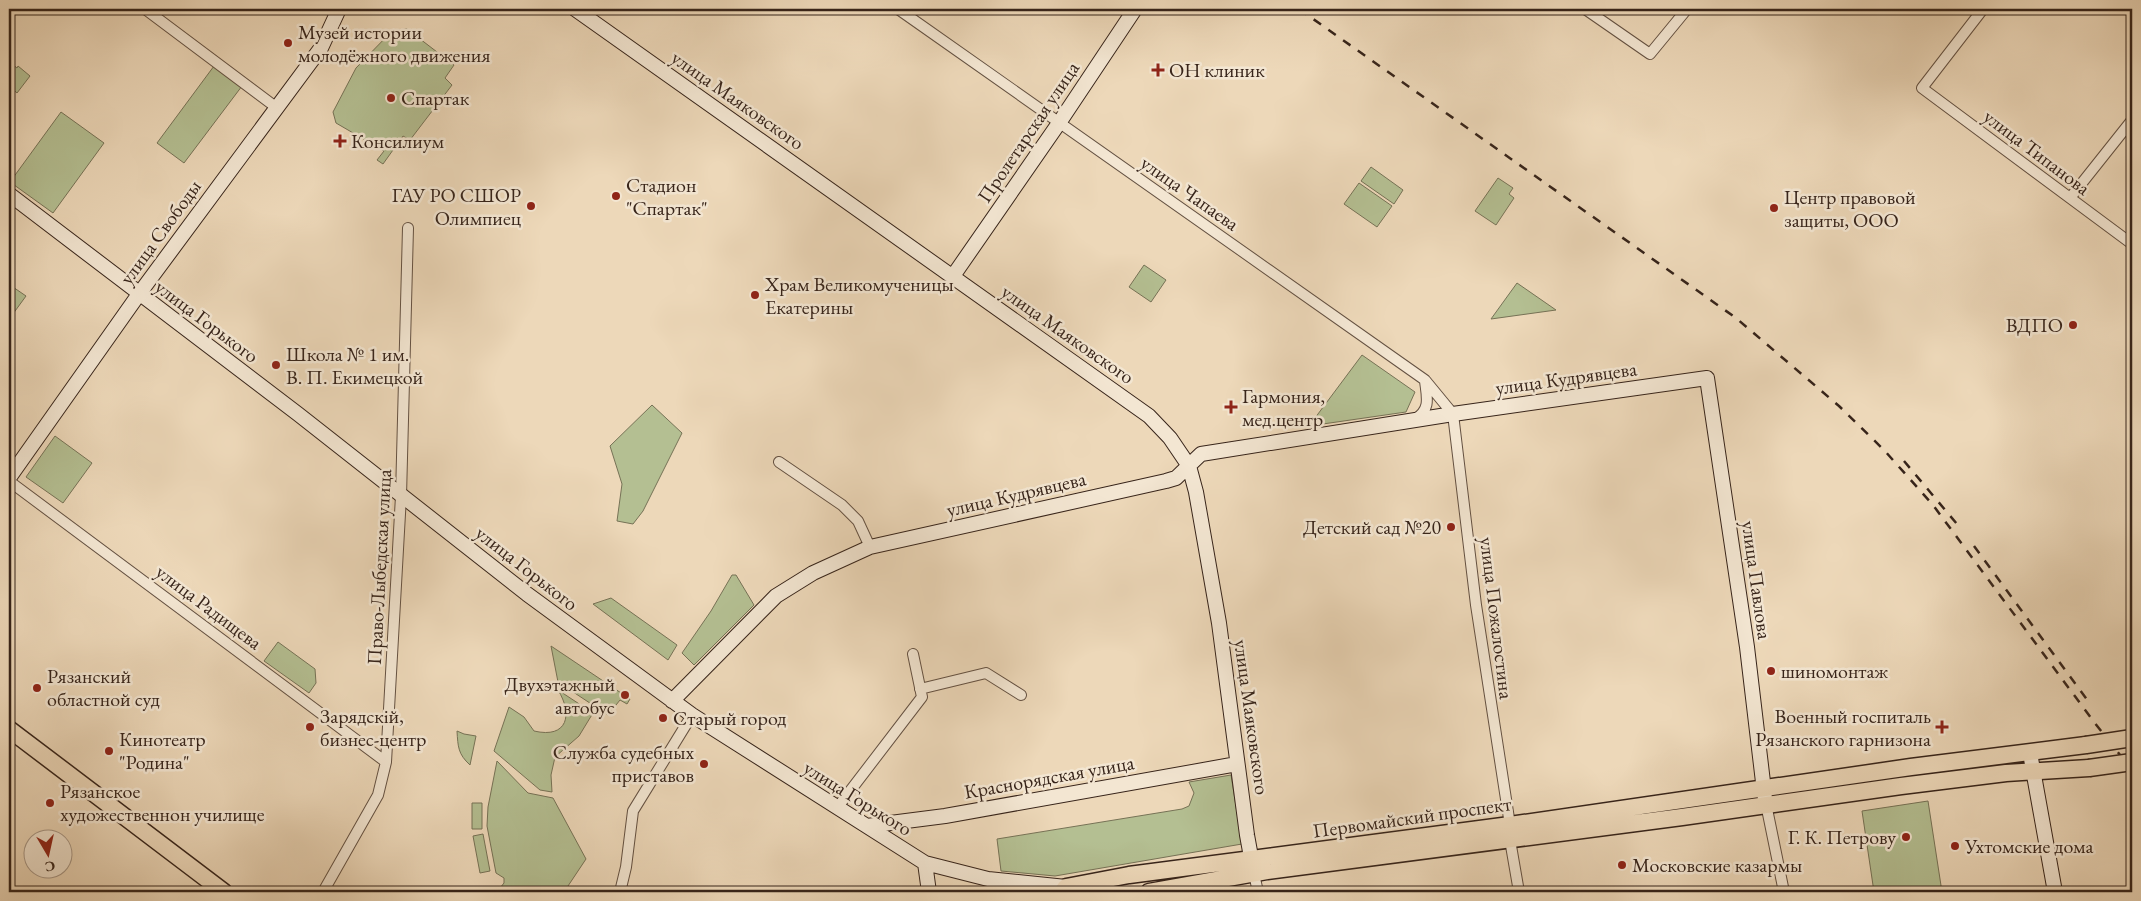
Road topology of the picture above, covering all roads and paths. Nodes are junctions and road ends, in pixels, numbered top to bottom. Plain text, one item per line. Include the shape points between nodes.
1 (145, 9) edge
2 (339, 9) edge
3 (575, 9) edge
4 (898, 9) edge
5 (1135, 9) edge
6 (1585, 9) edge
7 (1687, 9) edge
8 (1983, 9) edge
9 (277, 108) junction
10 (2132, 120) edge
11 (1059, 123) junction
12 (9, 194) edge
13 (2070, 198) junction
14 (408, 228) dead end
15 (2132, 244) edge
16 (952, 276) junction
17 (139, 294) junction
18 (1706, 378) joint
19 (1425, 380) junction
20 (1438, 396) junction
21 (1454, 414) junction
22 (1431, 418) junction
23 (1413, 420) junction
24 (779, 462) dead end
25 (1189, 466) junction
26 (9, 480) edge
27 (401, 496) junction
28 (870, 547) junction
29 (913, 654) dead end
30 (920, 689) junction
31 (1021, 696) dead end
32 (672, 701) junction
33 (692, 715) junction
34 (9, 729) edge
35 (9, 738) edge
36 (2132, 738) edge
37 (2030, 753) junction
38 (386, 762) junction
39 (2132, 762) edge
40 (1237, 764) junction
41 (2034, 773) junction
42 (1765, 796) junction
43 (838, 808) junction
44 (866, 826) junction
45 (1510, 832) junction
46 (924, 863) junction
47 (1253, 867) junction
48 (1064, 890) edge
49 (211, 892) edge
50 (224, 892) edge
51 (323, 892) edge
52 (620, 892) edge
53 (929, 892) edge
54 (1149, 892) edge
55 (1258, 892) edge
56 (1519, 892) edge
57 (1784, 892) edge
58 (2055, 892) edge

1 - 9 street
2 - 9 street, улица Свободы via 321,48
3 - 16 street, улица Маяковского
4 - 11 street, улица Чапаева
5 - 11 street, Пролетарская улица
6 - 7 street via 1650,54
8 - 13 street, улица Типанова via 1922,88
9 - 17 street, улица Свободы
10 - 13 street
11 - 16 street, Пролетарская улица
11 - 19 street, улица Чапаева
12 - 17 street, улица Горького
13 - 15 street, улица Типанова
14 - 27 street, Право-Лыбедская улица
16 - 25 street, улица Маяковского via 1149,416 1170,438
17 - 26 street, улица Свободы
17 - 27 street, улица Горького via 291,408
18 - 21 street, улица Кудрявцева
18 - 42 street, улица Павлова via 1755,706
19 - 20 street, улица Чапаева
19 - 23 street via 1426,409
20 - 21 street, улица Чапаева
20 - 22 street via 1438,411
21 - 22 street, улица Кудрявцева
21 - 45 street, улица Пожалостина via 1476,606
22 - 23 street, улица Кудрявцева
23 - 25 street, улица Кудрявцева via 1201,454
24 - 28 street via 842,505 858,521
25 - 28 street, улица Кудрявцева via 1176,478 1166,481
25 - 40 street, улица Маяковского via 1216,600
26 - 38 street, улица Радищева
27 - 32 street, улица Горького
27 - 38 street, Право-Лыбедская улица
28 - 32 street, улица Кудрявцева via 813,573 776,596
29 - 30 street
30 - 31 street via 986,673
30 - 43 street via 922,697
32 - 33 street, улица Горького
33 - 43 street, улица Горького
33 - 52 street via 633,811
34 - 50 main road
35 - 49 main road
36 - 37 main road, Первомайский проспект, bridge
37 - 41 street
37 - 42 main road, Первомайский проспект via 1920,766
38 - 51 street, Право-Лыбедская улица via 378,796
39 - 41 main road, Первомайский проспект, bridge
40 - 44 street, Краснорядская улица via 945,816
40 - 47 street, улица Маяковского
41 - 42 main road, Первомайский проспект
41 - 58 street
42 - 45 main road, Первомайский проспект
42 - 57 street, улица Павлова
43 - 44 street, улица Горького
44 - 46 street, улица Горького
45 - 47 main road, Первомайский проспект
45 - 56 street, улица Пожалостина
46 - 48 street, улица Горького via 988,879
46 - 53 street
47 - 48 main road, Первомайский проспект via 1130,875
47 - 54 main road, Первомайский проспект
47 - 55 street

